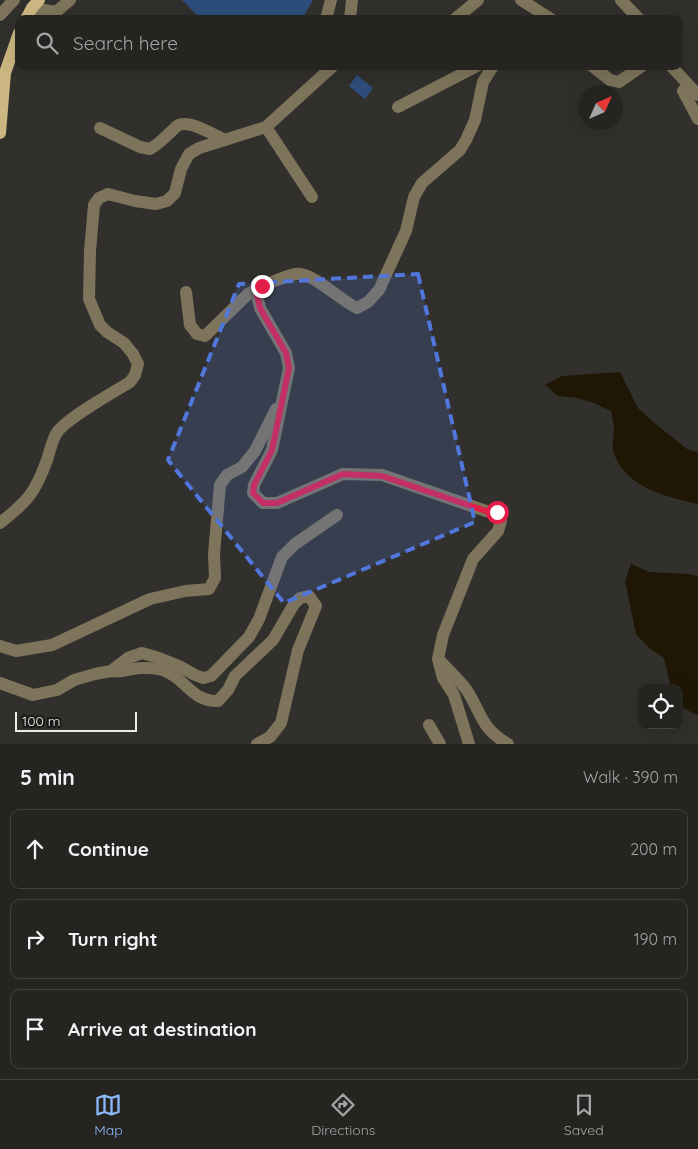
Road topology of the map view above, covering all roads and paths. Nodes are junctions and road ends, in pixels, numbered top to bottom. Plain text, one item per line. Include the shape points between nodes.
1 (14, 0) edge
2 (70, 0) edge
3 (331, 0) edge
4 (352, 0) edge
5 (478, 0) edge
6 (521, 0) edge
7 (621, 0) edge
8 (32, 9) edge
9 (0, 15) edge
10 (327, 15) edge
11 (350, 15) edge
12 (460, 15) edge
13 (545, 15) edge
14 (636, 15) edge
15 (15, 44) edge
16 (329, 70) edge
17 (469, 70) edge
18 (490, 70) edge
19 (597, 70) edge
20 (636, 70) edge
21 (675, 70) edge
22 (688, 85) junction
23 (698, 96) edge
24 (398, 107) dead end
25 (698, 119) edge
26 (266, 127) junction
27 (100, 128) dead end
28 (0, 133) edge
29 (225, 140) junction
30 (312, 197) dead end
31 (262, 286) junction
32 (186, 292) dead end
33 (286, 389) junction
34 (337, 515) dead end
35 (0, 523) edge
36 (0, 646) edge
37 (438, 660) junction
38 (111, 671) junction
39 (0, 683) edge
40 (429, 725) dead end
41 (257, 744) edge
42 (440, 744) edge
43 (469, 744) edge
44 (508, 744) edge

1 - 9 street
2 - 8 street via 56,12
3 - 10 street
4 - 11 street
5 - 12 street
6 - 13 street
7 - 14 street
15 - 28 main road via 5,72
16 - 26 street
17 - 24 street
18 - 31 street via 482,82 475,120 466,140 460,150 422,183 414,197 406,231 379,290 368,302 357,308 347,304 310,276 298,273
19 - 20 street via 610,80 619,82
21 - 22 street
22 - 23 street
22 - 25 street via 683,91
26 - 29 street
26 - 30 street
27 - 29 street via 150,149 179,124 188,123
29 - 35 street via 189,154 175,193 167,201 156,204 108,194 94,205 89,299 100,325 134,354 138,364 135,375 130,382 66,422 56,433 32,494
31 - 32 street via 248,294 205,336 197,334 190,325
31 - 33 street via 257,295 260,308 286,353 289,368
33 - 36 street via 256,451 220,485 215,578 208,588 150,600 52,645 16,650
33 - 37 street via 272,450 254,485 253,493 263,503 277,503 343,474 372,475 497,512 501,521 498,531 472,559
34 - 38 street via 295,544 282,558 252,631 211,676 203,678 166,660 142,653 128,658
37 - 43 street via 443,678 454,695
37 - 44 street via 466,690 485,725
38 - 39 street via 74,680 57,690 33,694
38 - 41 street via 120,673 135,668 163,670 176,676 198,697 218,701 236,676 273,640 294,604 309,596 316,606 298,650 281,723 270,737
40 - 42 street

